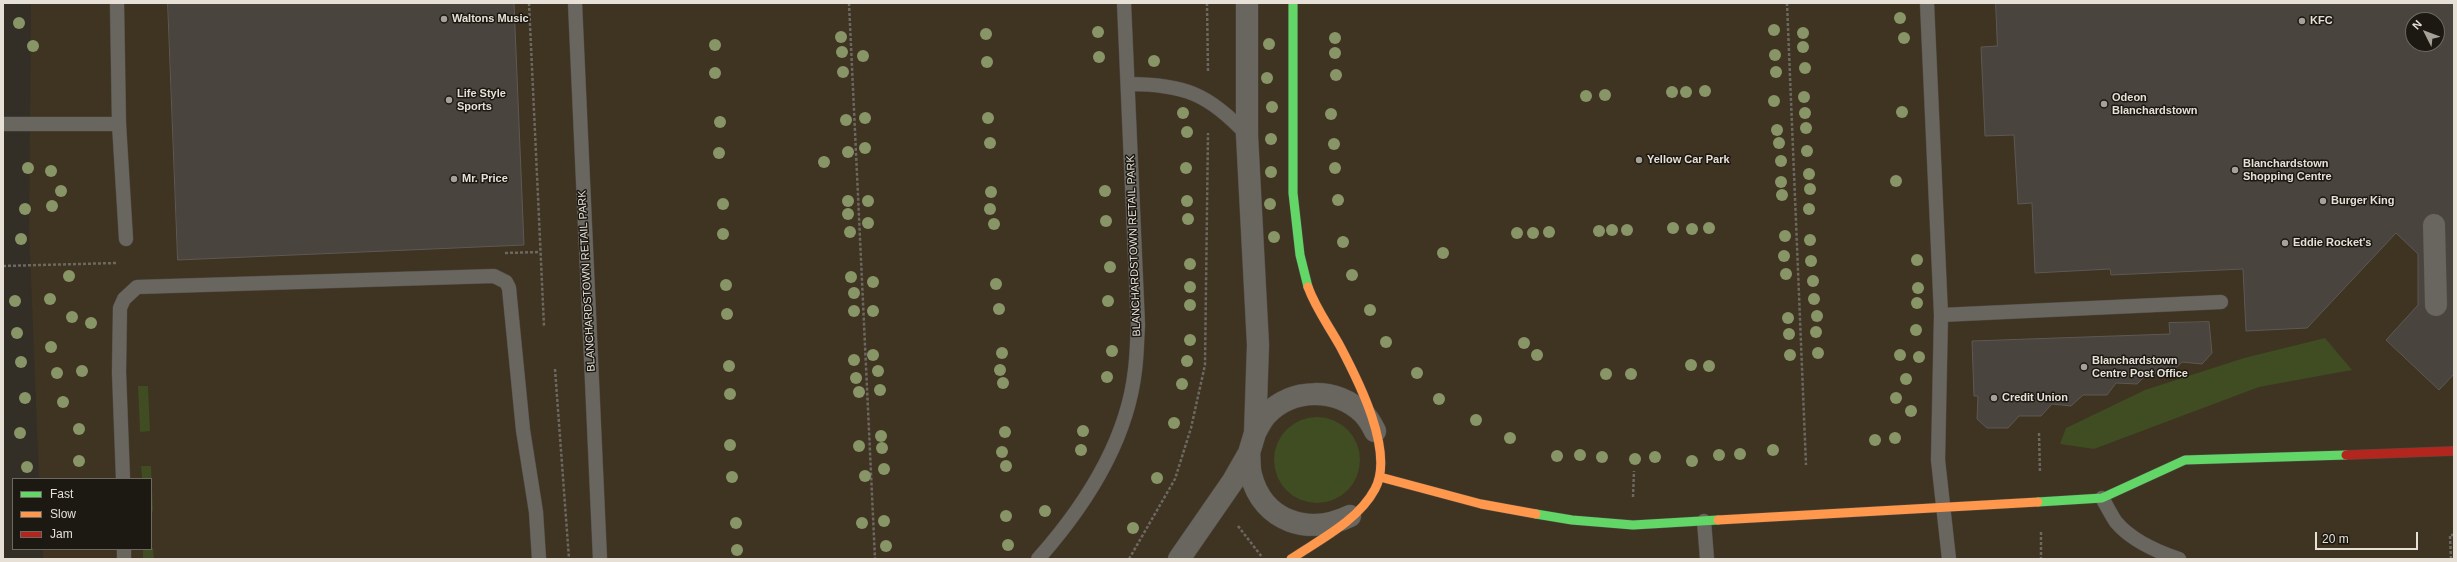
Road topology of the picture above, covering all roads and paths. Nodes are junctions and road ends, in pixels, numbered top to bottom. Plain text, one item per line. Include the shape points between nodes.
1 (117, 3) edge
2 (529, 3) edge
3 (575, 3) edge
4 (849, 3) edge
5 (1124, 3) edge
6 (1207, 3) edge
7 (1247, 3) edge
8 (1292, 3) edge
9 (1787, 3) edge
10 (1927, 3) edge
11 (1128, 84) junction
12 (1208, 100) junction
13 (3, 124) edge
14 (119, 124) junction
15 (1247, 135) junction
16 (2434, 225) dead end
17 (126, 239) dead end
18 (2221, 302) dead end
19 (2436, 304) dead end
20 (1941, 315) junction
21 (544, 326) dead end
22 (555, 369) dead end
23 (1377, 432) junction
24 (1252, 443) junction
25 (2454, 451) edge
26 (1806, 465) dead end
27 (1380, 477) junction
28 (123, 478) edge
29 (2102, 498) junction
30 (1219, 502) junction
31 (1945, 508) junction
32 (1355, 514) junction
33 (1704, 522) junction
34 (2454, 535) edge
35 (539, 559) edge
36 (569, 559) edge
37 (600, 559) edge
38 (875, 559) edge
39 (1038, 559) edge
40 (1129, 559) edge
41 (1179, 559) edge
42 (1264, 559) edge
43 (1291, 559) edge
44 (1707, 559) edge
45 (1949, 559) edge
46 (2179, 559) edge
47 (2451, 559) edge

1 - 14 lane
2 - 21 path
3 - 37 lane, BLANCHARDSTOWN RETAIL PARK
4 - 38 path
5 - 11 lane, BLANCHARDSTOWN RETAIL PARK
6 - 12 path
7 - 15 street
8 - 23 street via 1292,187 1301,264 1311,297 1343,351
9 - 26 path
10 - 20 lane
11 - 12 lane via 1161,84 1184,89
11 - 39 lane, BLANCHARDSTOWN RETAIL PARK via 1138,324 1135,371 1124,417 1097,481 1065,527
12 - 15 lane via 1229,116
12 - 40 path via 1205,365 1191,428 1175,479
13 - 14 lane
14 - 17 lane
15 - 24 street via 1258,345
16 - 19 street
18 - 20 lane
20 - 31 lane via 1938,444 1940,484
22 - 36 path
23 - 24 street via 1364,414 1346,400 1325,394 1303,394 1284,402 1266,415
23 - 27 street via 1382,455
24 - 30 street
24 - 32 street via 1250,474 1259,494 1272,511 1290,522 1312,526 1335,524
25 - 29 street via 2186,460 2164,466 2119,492
27 - 32 street via 1371,498
27 - 33 street via 1482,504 1572,520 1633,524
28 - 35 lane via 119,372 120,308 124,299 137,287 494,276 506,282 509,288 523,430 536,512
29 - 31 street
29 - 46 lane via 2116,522 2124,530
30 - 41 street
30 - 42 path
31 - 33 street
31 - 45 lane
32 - 43 street
33 - 44 lane
34 - 47 path via 2450,535

